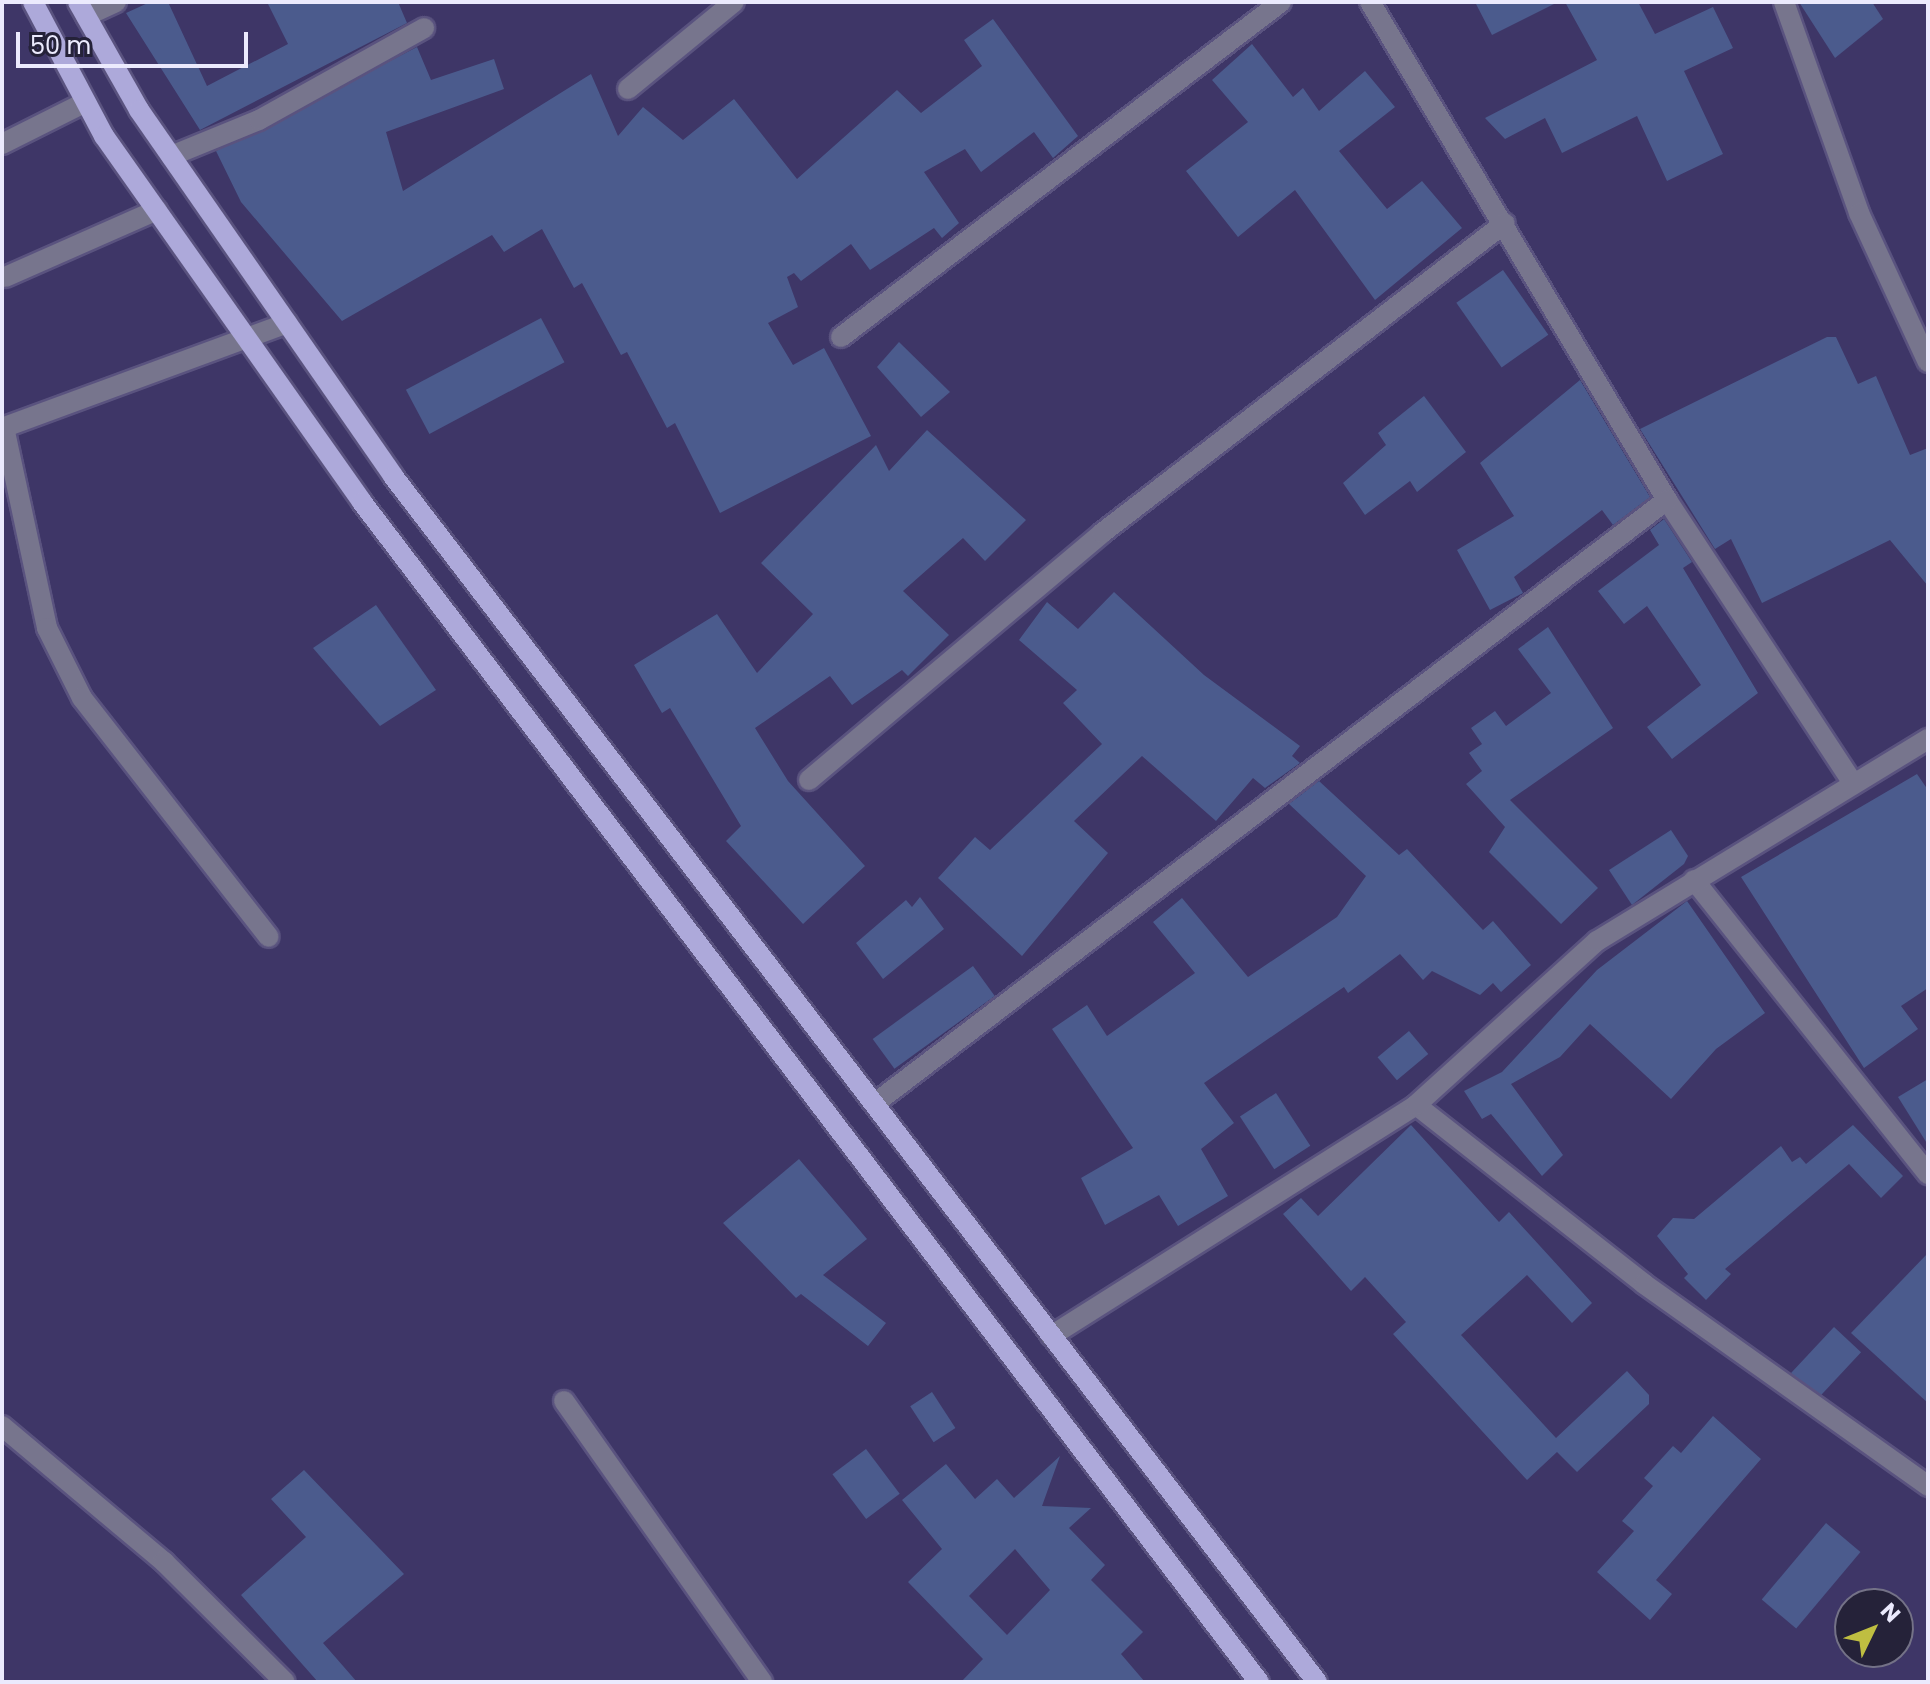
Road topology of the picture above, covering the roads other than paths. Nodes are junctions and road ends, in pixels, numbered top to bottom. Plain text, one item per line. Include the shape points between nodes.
1 (33, 2) edge
2 (116, 2) edge
3 (734, 2) edge
4 (1281, 2) edge
5 (1370, 2) edge
6 (1784, 2) edge
7 (82, 9) edge
8 (424, 28) dead end
9 (628, 89) dead end
10 (84, 103) junction
11 (2, 144) edge
12 (171, 156) junction
13 (157, 210) junction
14 (1505, 223) junction
15 (5, 277) dead end
16 (287, 323) junction
17 (841, 337) dead end
18 (248, 342) junction
19 (1928, 362) edge
20 (3, 427) edge
21 (1667, 500) junction
22 (1928, 739) edge
23 (809, 780) dead end
24 (1852, 782) junction
25 (1694, 880) junction
26 (269, 937) dead end
27 (878, 1101) junction
28 (1416, 1105) junction
29 (1928, 1174) edge
30 (1051, 1336) junction
31 (564, 1401) dead end
32 (2, 1426) edge
33 (1928, 1486) edge
34 (285, 1682) edge
35 (762, 1682) edge
36 (1259, 1682) edge
37 (1317, 1682) edge

1 - 10 main road
2 - 7 street
3 - 9 street
4 - 17 street
5 - 14 street
6 - 19 street via 1859,213
7 - 12 main road
8 - 12 street via 259,120
10 - 11 street
10 - 13 main road
12 - 16 main road
13 - 15 street
13 - 18 main road
14 - 21 street
14 - 23 street via 1102,533
16 - 18 street
16 - 27 main road via 393,476
18 - 20 street
18 - 36 main road
20 - 26 street via 47,628 82,698
21 - 24 street
21 - 27 street
22 - 24 street
24 - 25 street
25 - 28 street via 1597,941
25 - 29 street
27 - 30 main road
28 - 30 street
28 - 33 street via 1644,1284
30 - 37 main road
31 - 35 street
32 - 34 street via 164,1562

